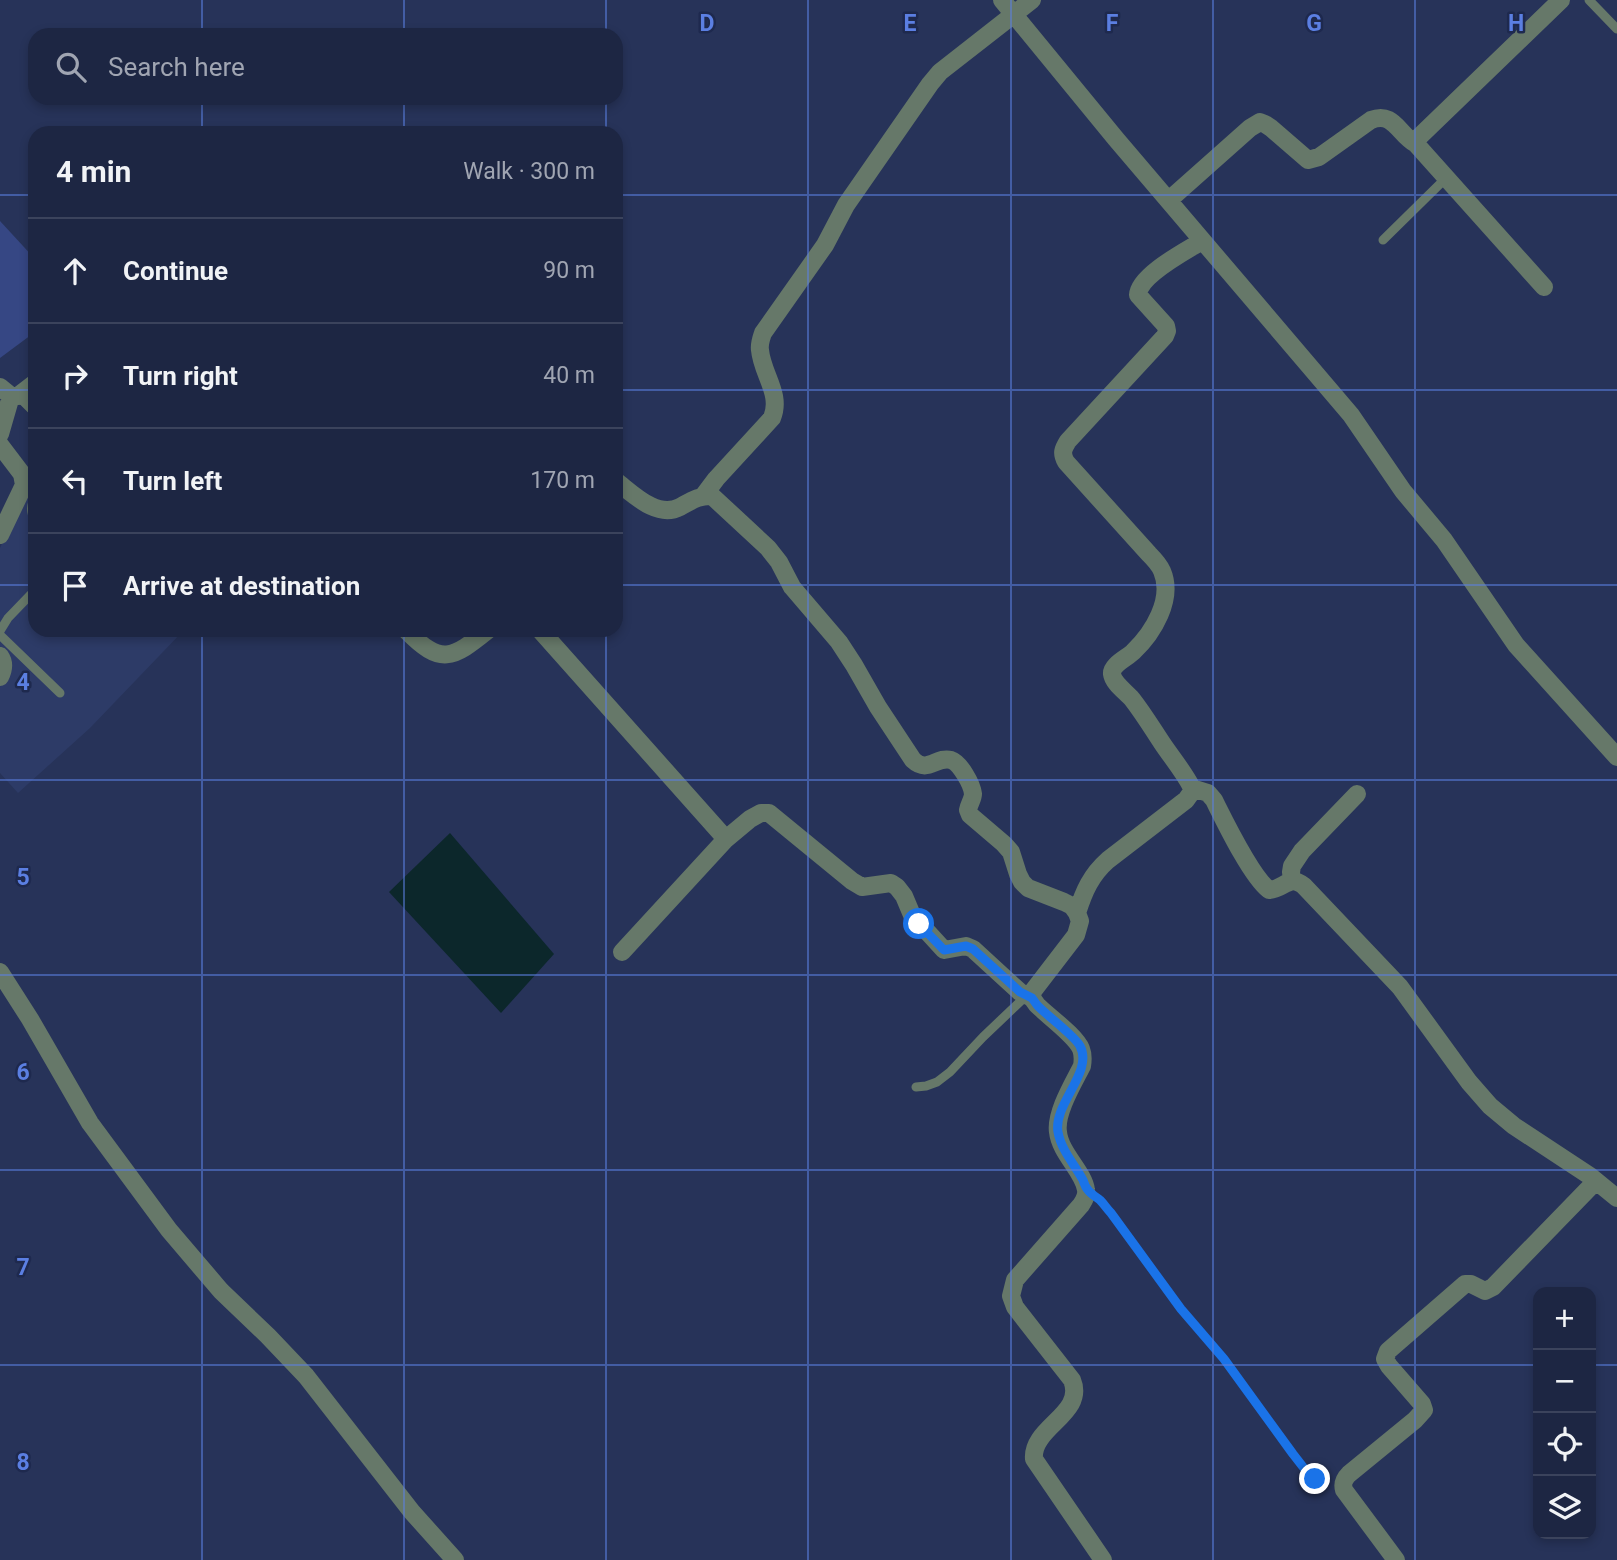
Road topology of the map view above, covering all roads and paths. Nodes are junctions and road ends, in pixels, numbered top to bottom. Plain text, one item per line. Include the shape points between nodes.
1 (1002, 0) edge
2 (1032, 0) edge
3 (1561, 0) edge
4 (1589, 0) edge
5 (1014, 16) junction
6 (1617, 29) edge
7 (1416, 144) junction
8 (1447, 178) junction
9 (1169, 200) junction
10 (1383, 240) dead end
11 (1202, 241) junction
12 (1544, 287) dead end
13 (28, 386) edge
14 (10, 393) edge
15 (28, 407) edge
16 (0, 434) edge
17 (0, 447) edge
18 (623, 486) edge
19 (704, 495) junction
20 (0, 535) edge
21 (28, 597) edge
22 (0, 633) edge
23 (414, 637) edge
24 (478, 637) edge
25 (546, 637) edge
26 (0, 656) edge
27 (0, 677) edge
28 (60, 693) dead end
29 (1617, 757) edge
30 (1192, 788) junction
31 (1357, 794) dead end
32 (726, 839) junction
33 (1292, 881) junction
34 (1077, 913) junction
35 (622, 952) dead end
36 (0, 972) edge
37 (1029, 997) junction
38 (916, 1087) dead end
39 (1596, 1181) junction
40 (1086, 1189) junction
41 (1617, 1198) edge
42 (1343, 1485) junction
43 (455, 1560) edge
44 (1103, 1560) edge
45 (1396, 1560) edge

1 - 5 street
2 - 5 street
3 - 7 street
4 - 6 lane
5 - 9 street
5 - 19 street via 930,83 763,333 760,352 775,399 772,418
7 - 8 street
7 - 9 street via 1391,121 1378,117 1308,160 1260,122
8 - 10 lane
8 - 12 street
9 - 11 street
11 - 29 street via 1351,415 1516,645
11 - 30 street via 1140,286 1138,295 1167,326 1165,336 1063,450 1066,462 1163,574 1163,608 1154,627 1111,673
13 - 14 street
14 - 15 lane
14 - 16 street
17 - 20 street via 22,474 24,485
18 - 19 street via 662,510 676,509
19 - 34 street via 717,500 774,555 792,587 839,642 913,760 923,766 946,760 957,764 972,789 970,815 1011,852 1022,882 1072,906
21 - 22 lane
22 - 28 lane
23 - 24 street via 443,655 456,653
25 - 32 street
26 - 27 street via 4,670
30 - 33 street via 1214,800 1265,887 1275,890
30 - 34 street via 1186,800 1096,871
31 - 33 street via 1302,851 1291,872
32 - 35 street
32 - 37 street via 750,819 769,813 862,887 891,883 897,887 912,915 938,945 944,950 973,949
33 - 39 street via 1304,886 1400,987 1490,1106
34 - 37 street via 1076,935
36 - 43 street via 90,1123 169,1230 221,1291 306,1376
37 - 38 lane via 950,1072 937,1082
37 - 40 street via 1081,1047 1083,1066 1057,1131
39 - 41 street
39 - 42 street via 1493,1287 1485,1291 1465,1284 1388,1351 1385,1359 1389,1366 1424,1410 1349,1474
40 - 42 path via 1111,1213 1307,1472 1315,1479
40 - 44 street via 1081,1205 1015,1280 1011,1296 1076,1389 1069,1406 1038,1441 1034,1459
42 - 45 street

